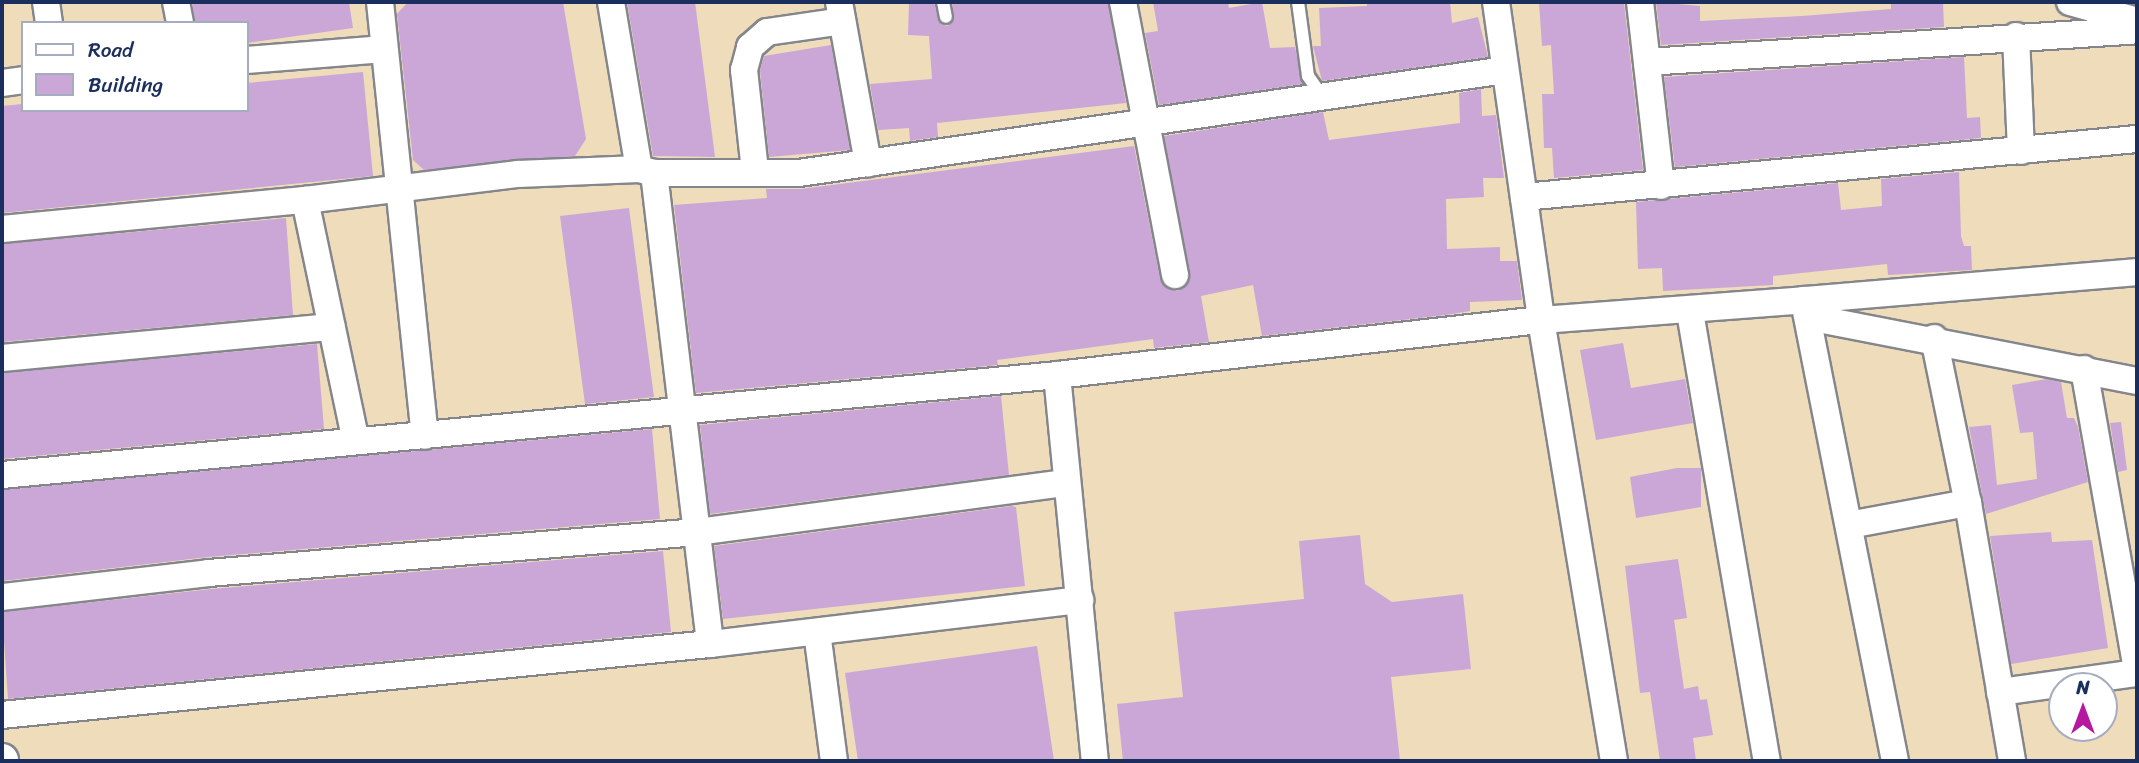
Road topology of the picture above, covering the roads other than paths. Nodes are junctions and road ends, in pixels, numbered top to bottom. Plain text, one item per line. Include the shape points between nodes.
1 (46, 2) edge
2 (176, 2) edge
3 (380, 2) edge
4 (611, 2) edge
5 (943, 2) edge
6 (1123, 2) edge
7 (1298, 2) edge
8 (1496, 2) edge
9 (1640, 2) edge
10 (2070, 2) edge
11 (840, 11) edge
12 (946, 17) dead end
13 (49, 21) edge
14 (180, 21) edge
15 (2137, 21) edge
16 (2137, 30) edge
17 (2016, 36) junction
18 (384, 49) junction
19 (248, 60) edge
20 (1647, 62) junction
21 (1505, 70) junction
22 (21, 80) edge
23 (2, 83) edge
24 (1322, 96) junction
25 (1144, 122) junction
26 (2137, 139) edge
27 (2021, 151) junction
28 (868, 163) junction
29 (646, 171) junction
30 (755, 171) junction
31 (399, 185) junction
32 (1661, 186) junction
33 (1524, 197) junction
34 (305, 201) junction
35 (2, 229) edge
36 (2137, 272) edge
37 (1175, 275) dead end
38 (1806, 308) junction
39 (1690, 312) junction
40 (1541, 320) junction
41 (332, 327) junction
42 (1934, 338) junction
43 (2, 358) edge
44 (2084, 369) junction
45 (1057, 375) junction
46 (2137, 381) edge
47 (684, 407) junction
48 (425, 436) junction
49 (356, 442) junction
50 (2, 475) edge
51 (1066, 483) junction
52 (1968, 503) junction
53 (1849, 525) junction
54 (698, 532) junction
55 (2128, 552) edge
56 (2, 597) edge
57 (1080, 600) junction
58 (817, 632) junction
59 (710, 644) junction
60 (2137, 672) edge
61 (2000, 692) junction
62 (2, 715) edge
63 (834, 761) edge
64 (1095, 761) edge
65 (1614, 761) edge
66 (1767, 761) edge
67 (1895, 761) edge
68 (2012, 761) edge

1 - 13 street
2 - 14 street
3 - 18 street
4 - 29 street
5 - 12 lane
6 - 25 street
7 - 24 lane via 1308,76
8 - 21 street
9 - 20 street
10 - 15 street
11 - 28 street
11 - 30 street via 767,32 750,47 744,70
16 - 17 street
17 - 20 street
17 - 27 street
18 - 19 street
18 - 31 street
20 - 32 street
21 - 24 street
21 - 33 street
22 - 23 street
24 - 25 street
25 - 28 street
25 - 37 street
26 - 27 street
27 - 32 street
28 - 30 street via 799,173
29 - 30 street
29 - 31 street via 518,174
29 - 47 street
31 - 34 street
31 - 48 street
32 - 33 street
33 - 40 street
34 - 35 street
34 - 41 street
36 - 38 street
38 - 39 street
38 - 42 street
38 - 53 street
39 - 40 street
39 - 66 street
40 - 45 street
40 - 65 street
41 - 43 street
41 - 49 street
42 - 44 street
42 - 52 street
44 - 46 street
44 - 55 street
45 - 47 street
45 - 51 street
47 - 48 street
47 - 54 street
48 - 49 street
49 - 50 street
51 - 54 street
51 - 57 street
52 - 53 street
52 - 61 street
53 - 67 street
54 - 56 street via 209,573
54 - 59 street
55 - 60 street
57 - 58 street
57 - 64 street
58 - 59 street
58 - 63 street
59 - 62 street
60 - 61 street
61 - 68 street

